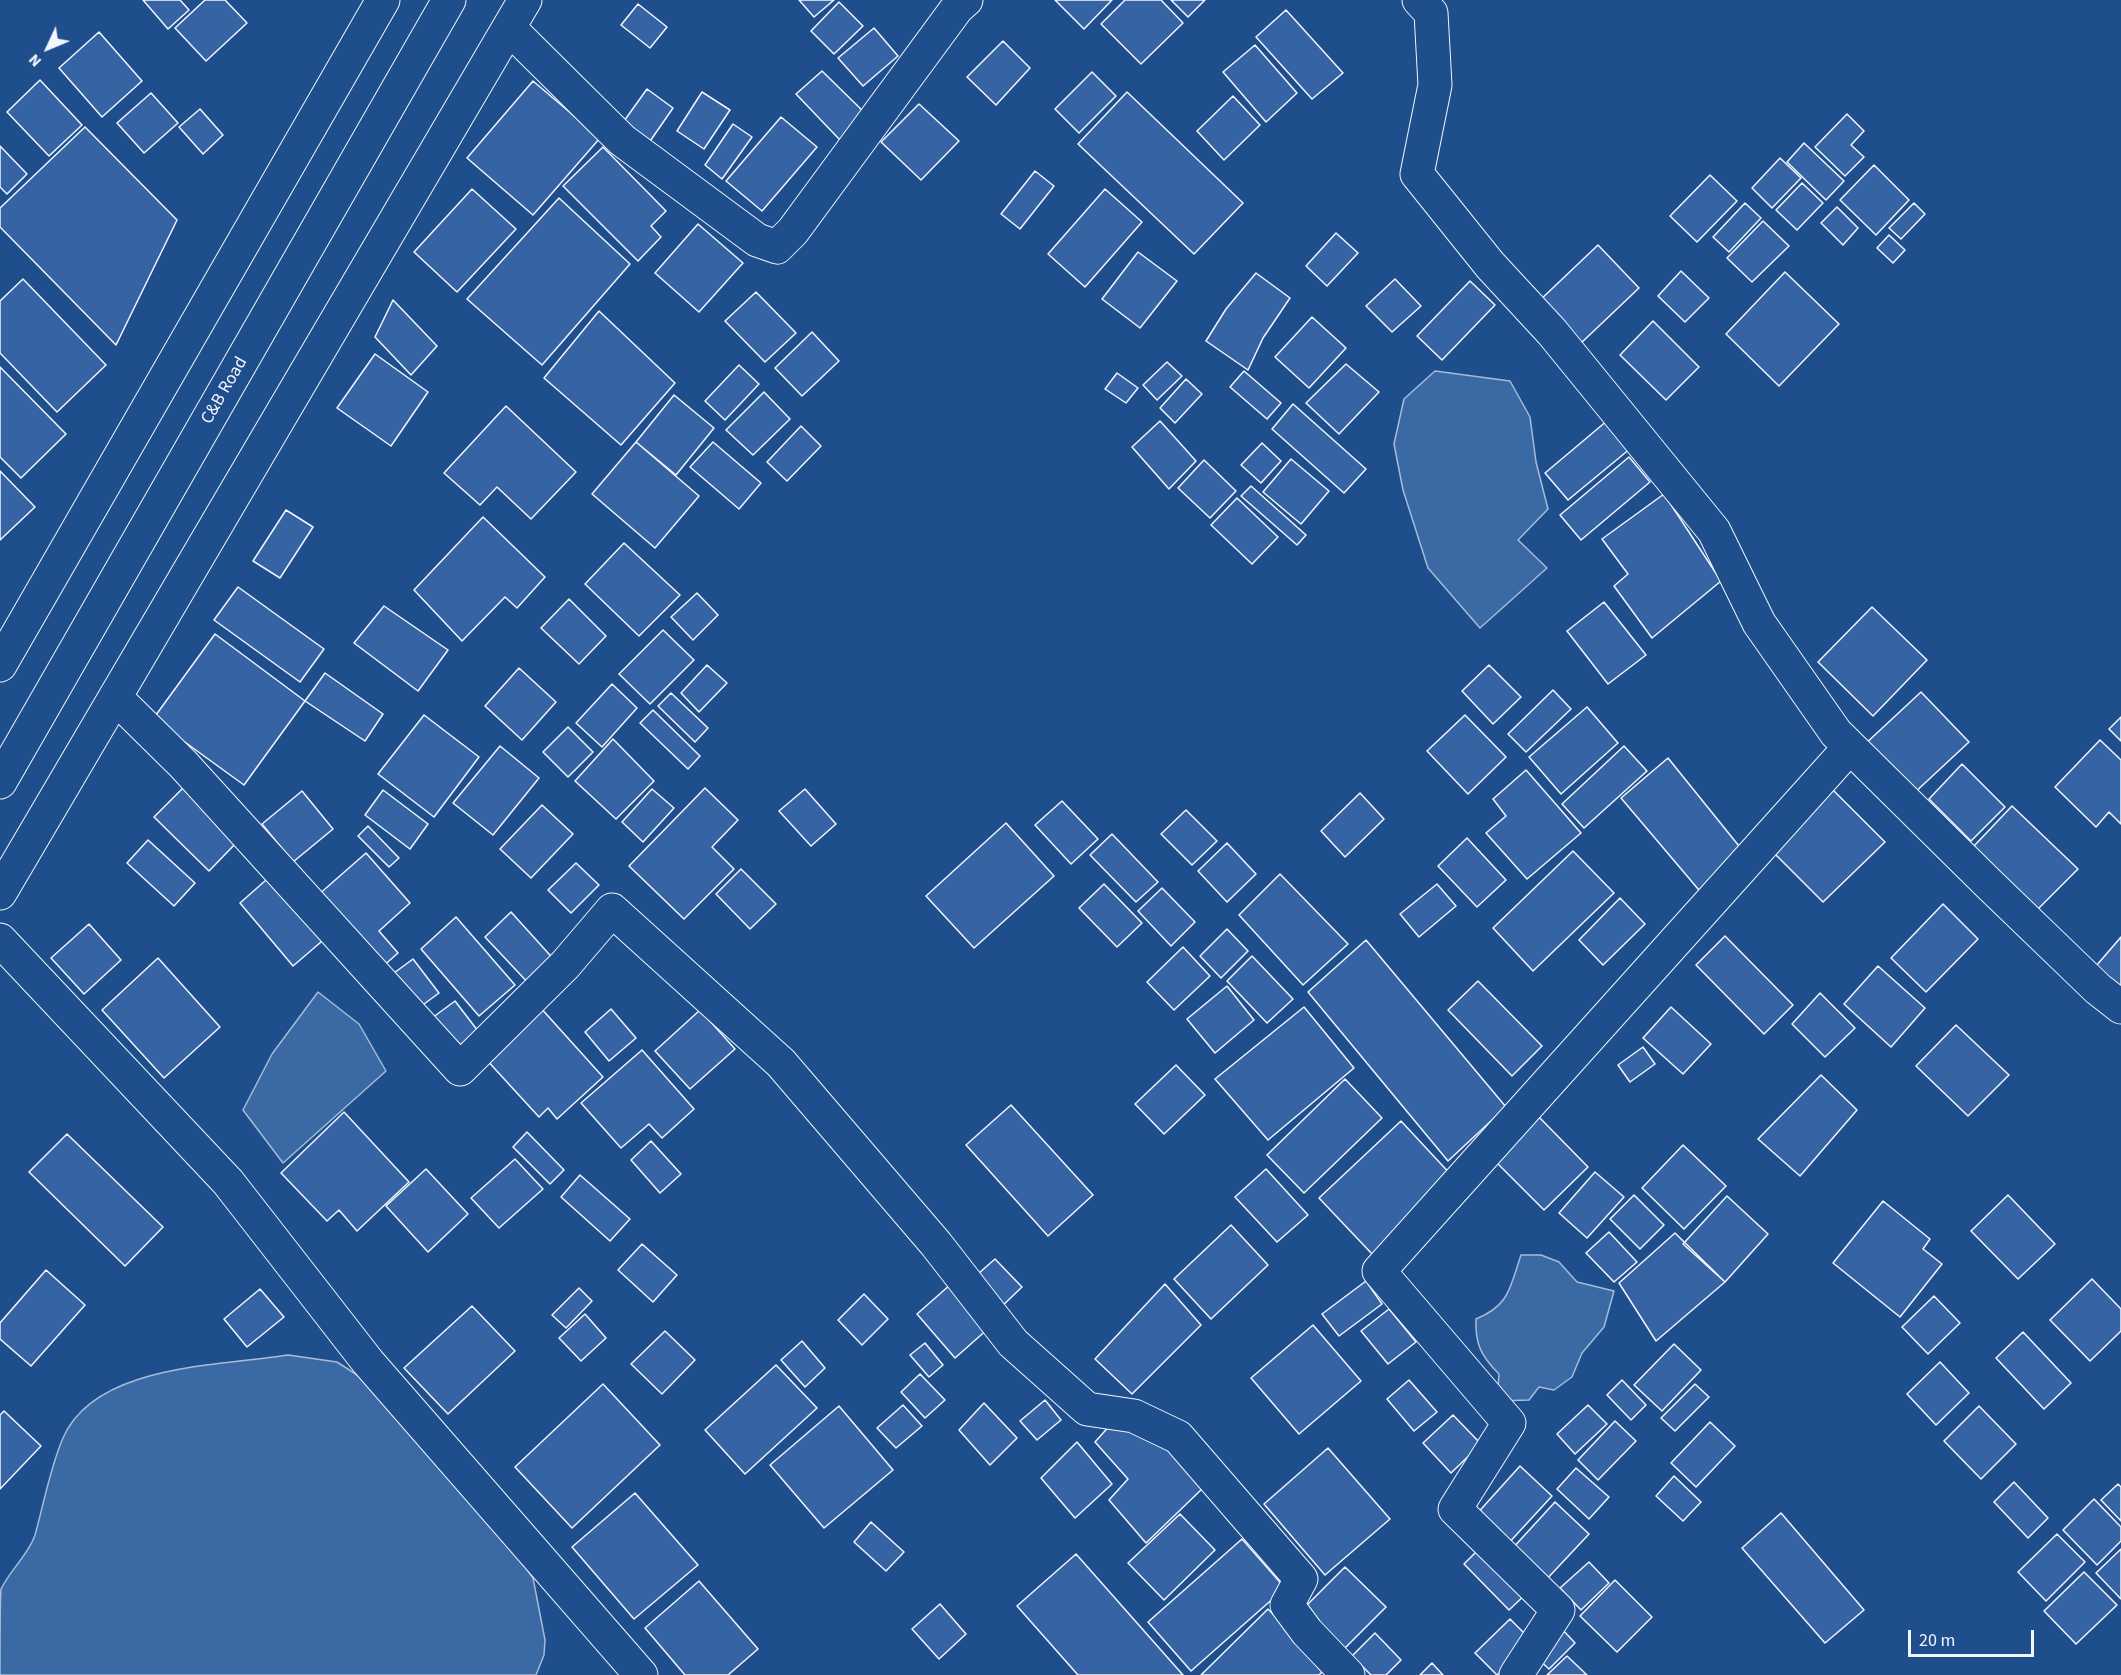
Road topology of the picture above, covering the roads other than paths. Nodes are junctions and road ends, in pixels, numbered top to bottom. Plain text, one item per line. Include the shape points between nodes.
1 (383, 0) edge
2 (449, 0) edge
3 (525, 0) edge
4 (966, 0) edge
5 (1419, 0) edge
6 (509, 28) junction
7 (0, 665) edge
8 (115, 697) junction
9 (1850, 747) junction
10 (0, 782) edge
11 (0, 893) edge
12 (0, 940) edge
13 (2121, 1007) edge
14 (641, 1675) edge
15 (1348, 1675) edge
16 (1516, 1675) edge

1 - 7 main road
2 - 10 main road, C&B Road
3 - 6 main road
4 - 6 main road via 777,247 757,240 622,140
5 - 9 main road via 1431,13 1435,85 1417,174 1714,531 1759,623 1836,733
6 - 8 main road
8 - 11 main road
8 - 15 main road via 183,764 460,1070 565,965 612,910 781,1063 936,1244 1013,1343 1087,1409 1134,1416 1178,1437 1301,1579 1287,1605
9 - 13 main road
9 - 16 main road via 1379,1271 1509,1423 1455,1509 1558,1610
12 - 14 main road via 228,1182 368,1362

